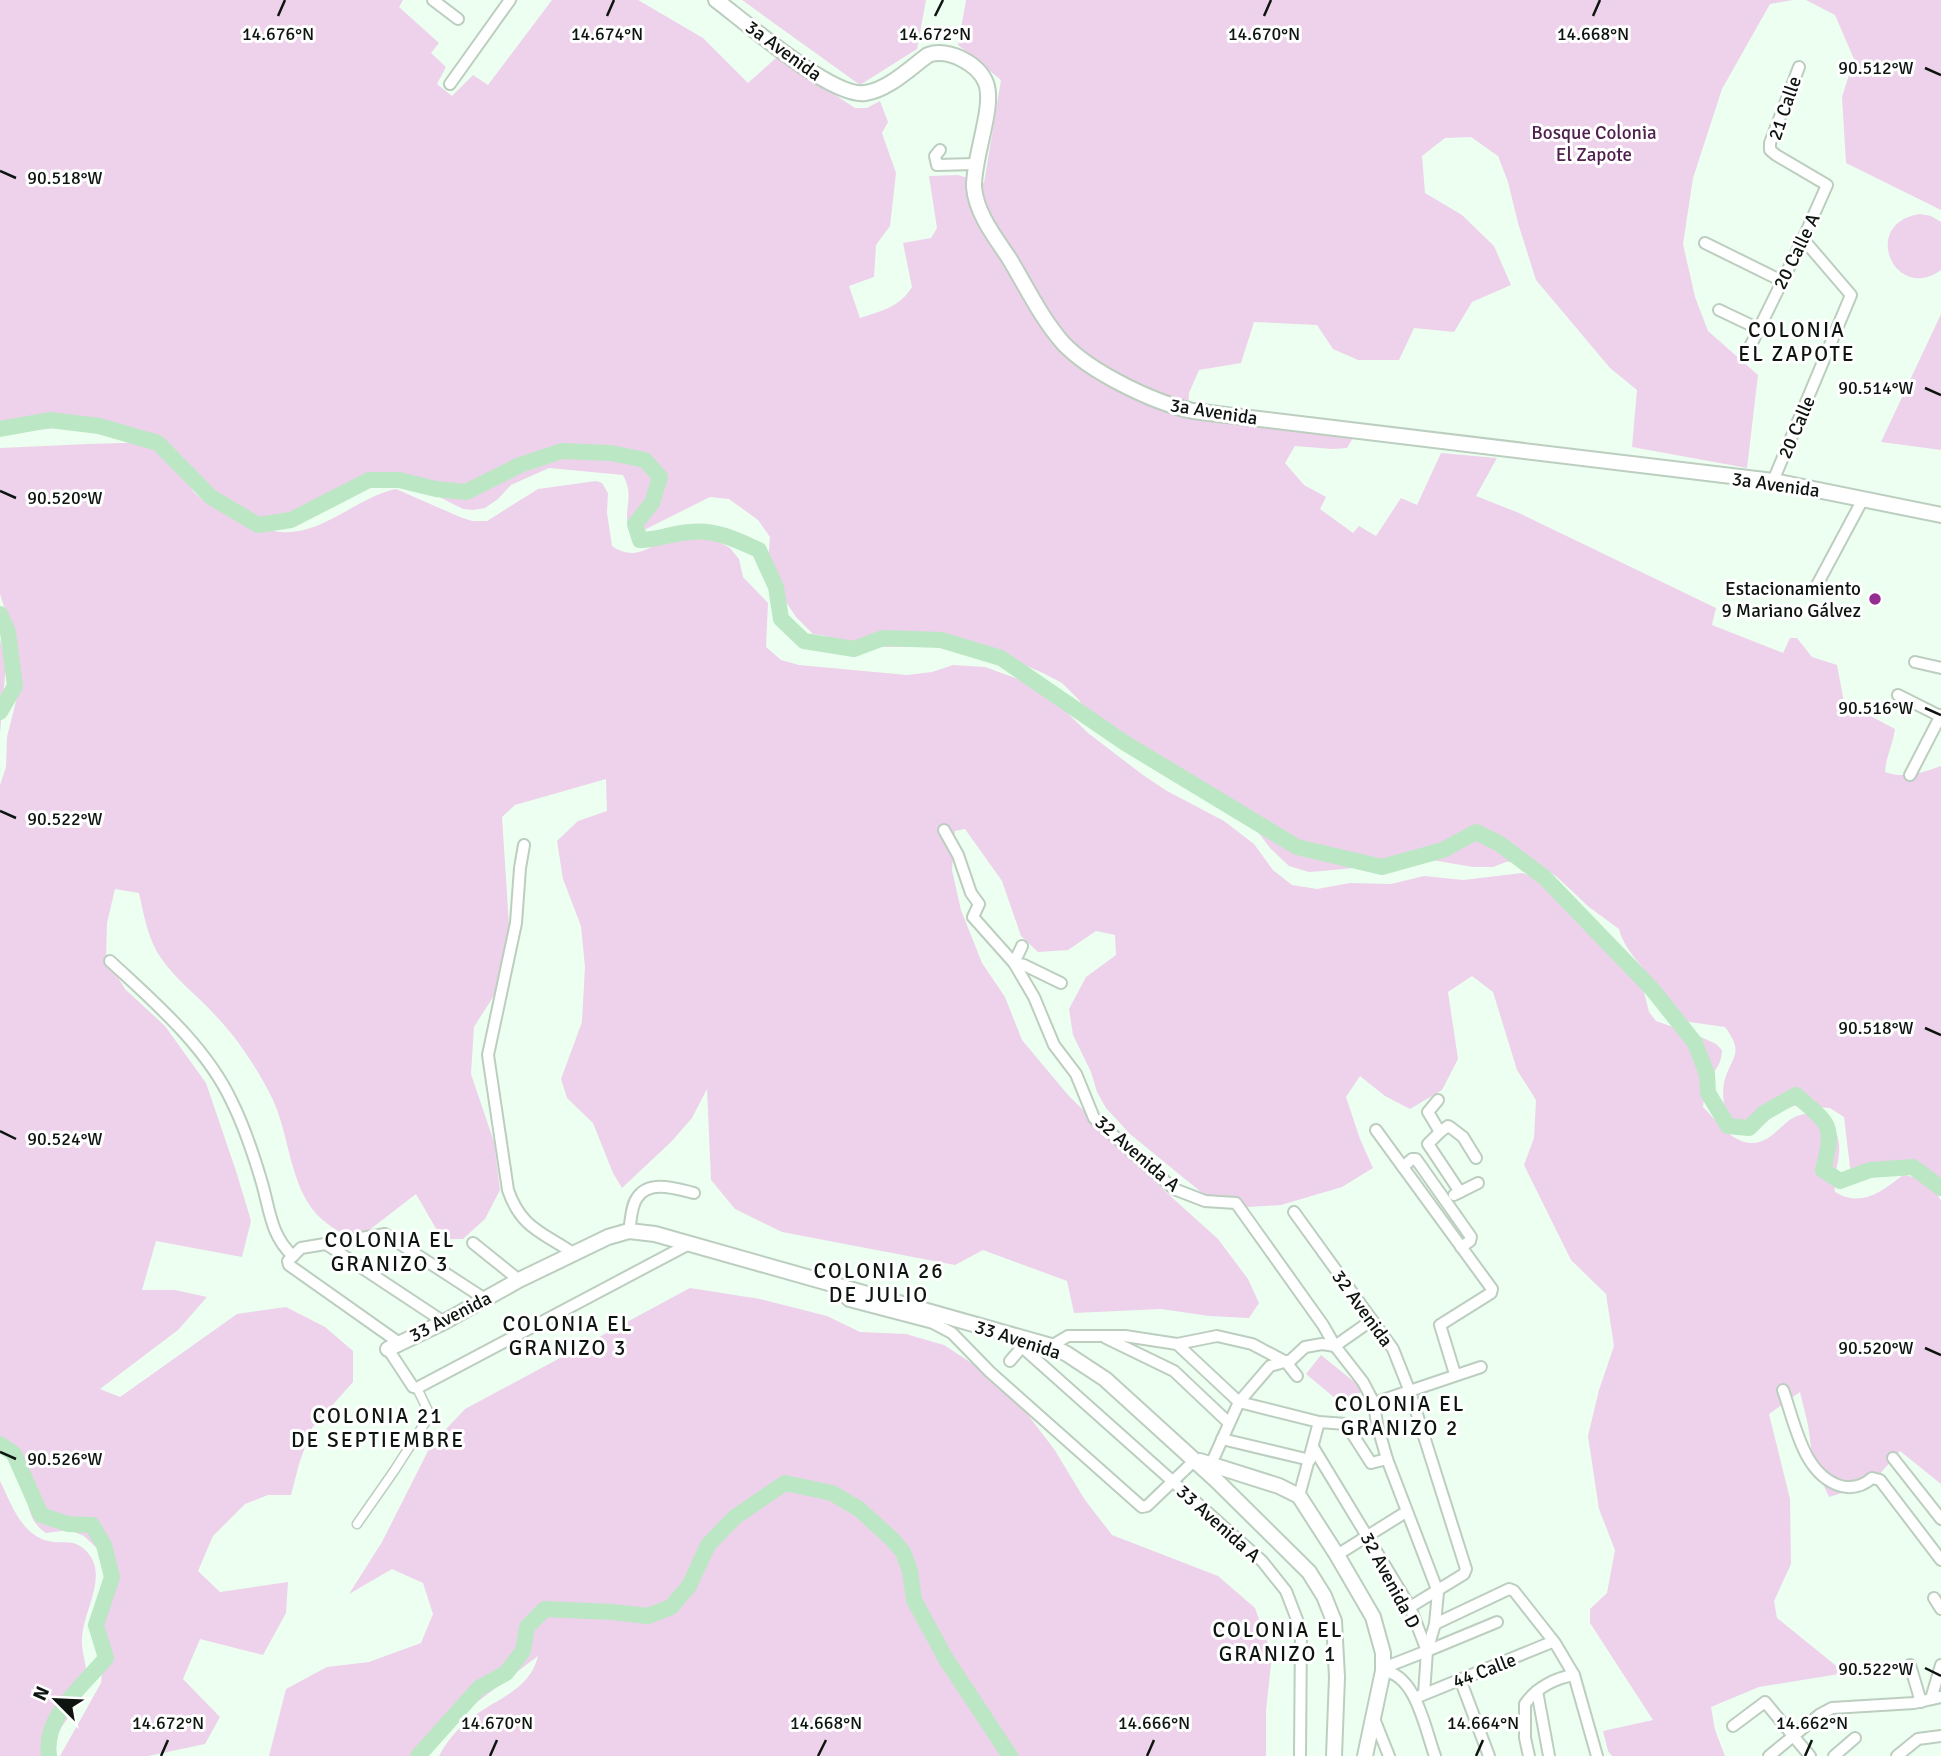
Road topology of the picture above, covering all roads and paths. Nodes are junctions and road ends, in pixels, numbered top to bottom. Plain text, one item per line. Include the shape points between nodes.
1 (433, 0) edge
2 (510, 0) edge
3 (716, 0) edge
4 (458, 19) dead end
5 (1799, 67) dead end
6 (450, 84) dead end
7 (940, 150) dead end
8 (975, 164) junction
9 (1827, 185) joint
10 (1803, 239) junction
11 (1705, 243) dead end
12 (1783, 281) junction
13 (1719, 310) dead end
14 (1759, 329) junction
15 (1746, 355) dead end
16 (1773, 481) junction
17 (1863, 499) junction
18 (1941, 515) edge
19 (1817, 585) dead end
20 (1915, 662) dead end
21 (1941, 668) edge
22 (1899, 695) dead end
23 (1941, 716) edge
24 (1910, 775) dead end
25 (944, 830) dead end
26 (524, 845) dead end
27 (1022, 946) dead end
28 (110, 961) dead end
29 (1014, 963) junction
30 (1061, 983) dead end
31 (1438, 1100) dead end
32 (1376, 1130) dead end
33 (1440, 1132) junction
34 (1476, 1158) dead end
35 (1404, 1167) junction
36 (1478, 1183) dead end
37 (1460, 1192) junction
38 (694, 1193) dead end
39 (1446, 1200) junction
40 (1294, 1212) dead end
41 (629, 1231) junction
42 (473, 1242) dead end
43 (327, 1244) junction
44 (689, 1244) junction
45 (1461, 1247) junction
46 (573, 1253) junction
47 (293, 1256) junction
48 (519, 1280) junction
49 (841, 1285) junction
50 (485, 1299) junction
51 (1372, 1320) junction
52 (444, 1322) junction
53 (1101, 1335) junction
54 (1018, 1342) junction
55 (1177, 1344) junction
56 (393, 1346) junction
57 (1051, 1346) junction
58 (1335, 1346) junction
59 (1010, 1362) dead end
60 (1286, 1362) junction
61 (1481, 1367) dead end
62 (1455, 1374) junction
63 (1297, 1376) dead end
64 (417, 1388) junction
65 (1783, 1390) dead end
66 (1410, 1392) junction
67 (1239, 1402) junction
68 (1374, 1403) junction
69 (1319, 1422) junction
70 (1228, 1423) junction
71 (1377, 1424) junction
72 (1355, 1437) junction
73 (1222, 1440) junction
74 (1313, 1447) junction
75 (1893, 1458) dead end
76 (1387, 1459) junction
77 (1195, 1460) junction
78 (1310, 1460) junction
79 (1217, 1471) junction
80 (1171, 1481) junction
81 (1299, 1496) junction
82 (1406, 1512) junction
83 (1941, 1519) edge
84 (357, 1524) dead end
85 (1369, 1536) junction
86 (1337, 1555) junction
87 (1941, 1560) edge
88 (1438, 1592) junction
89 (1934, 1598) dead end
90 (1410, 1606) junction
91 (1941, 1609) edge
92 (1497, 1622) dead end
93 (1435, 1624) junction
94 (1552, 1642) junction
95 (1427, 1651) junction
96 (1910, 1665) dead end
97 (1941, 1665) edge
98 (1386, 1671) junction
99 (1574, 1675) junction
100 (1460, 1679) junction
101 (1537, 1691) junction
102 (1419, 1696) junction
103 (1935, 1700) edge
104 (1373, 1716) junction
105 (1733, 1726) dead end
106 (1795, 1737) junction
107 (1941, 1737) edge
108 (1855, 1738) dead end
109 (1300, 1756) edge
110 (1335, 1756) edge
111 (1365, 1756) edge
112 (1389, 1756) edge
113 (1435, 1756) edge
114 (1489, 1756) edge
115 (1529, 1756) edge
116 (1549, 1756) edge
117 (1597, 1756) edge
118 (1769, 1756) edge
119 (1810, 1756) edge
120 (1834, 1756) edge
121 (1897, 1756) edge

1 - 4 street
2 - 6 street
3 - 8 street, 3a Avenida via 804,67 857,94 885,85 936,52 970,65 984,79 988,93
5 - 9 street, 21 Calle via 1770,149
7 - 8 street via 935,156 937,165
8 - 16 street, 3a Avenida via 974,189 984,218 1062,342 1088,363 1155,401 1193,411
9 - 10 street, 20 Calle A
10 - 12 street, 20 Calle A
10 - 16 street, 20 Calle via 1852,295
11 - 12 street
12 - 14 street, 20 Calle A
13 - 14 street
14 - 15 street, 20 Calle A
16 - 17 street, 3a Avenida
17 - 18 street, 3a Avenida
17 - 19 street
20 - 21 street
22 - 23 street
23 - 24 street
25 - 29 street, 32 Avenida A via 971,893 982,898 973,917
26 - 46 street via 516,923 488,1055 514,1209 530,1226
27 - 29 street
28 - 47 street via 216,1073 246,1136 271,1224
29 - 30 street
29 - 58 street, 32 Avenida A via 1054,1045 1076,1074 1094,1118 1174,1189 1205,1201 1236,1203
31 - 33 street via 1428,1112
32 - 35 street
33 - 34 street via 1450,1127 1463,1137
33 - 37 street via 1429,1146
35 - 39 street via 1416,1159
35 - 45 street
36 - 37 street
37 - 39 street
38 - 41 street via 666,1186 643,1192 636,1200
39 - 45 street via 1471,1237
40 - 51 street, 32 Avenida
41 - 44 street, 33 Avenida
41 - 46 street, 33 Avenida
42 - 48 street
43 - 47 street via 301,1248
43 - 50 street via 385,1234
43 - 52 street
44 - 49 street, 33 Avenida
44 - 64 street
45 - 62 street via 1493,1291 1440,1325
46 - 48 street, 33 Avenida
47 - 56 street via 289,1265
48 - 50 street, 33 Avenida
49 - 54 street, 33 Avenida
49 - 80 street via 842,1296 849,1301 933,1323 952,1333 1142,1507
50 - 52 street, 33 Avenida
51 - 58 street
51 - 66 street, 32 Avenida via 1393,1349
52 - 56 street, 33 Avenida
53 - 55 street
53 - 57 street via 1063,1337
53 - 70 street via 1174,1371
54 - 57 street, 33 Avenida
54 - 59 street
54 - 80 street, 33 Avenida A
55 - 60 street via 1217,1336 1252,1344
55 - 67 street
56 - 64 street, 33 Avenida
57 - 77 street, 33 Avenida via 1105,1379
58 - 60 street via 1305,1347
58 - 68 street, 32 Avenida A
60 - 63 street
60 - 67 street via 1270,1366
61 - 62 street
62 - 66 street
64 - 84 street via 430,1415
65 - 87 street via 1812,1466 1845,1487 1854,1488 1872,1478 1880,1480
66 - 68 street
66 - 88 street, 32 Avenida via 1466,1572
67 - 69 street
67 - 70 street
68 - 71 street, 32 Avenida A
69 - 72 street via 1346,1424
69 - 74 street
70 - 73 street
71 - 72 street
71 - 76 street, 32 Avenida A
72 - 76 street via 1371,1462
73 - 78 street
73 - 79 street
74 - 78 street
74 - 85 street, 32 Avenida D
75 - 83 street
76 - 82 street, 32 Avenida A
77 - 79 street, 33 Avenida
77 - 80 street
78 - 81 street
79 - 81 street, 33 Avenida via 1279,1486
79 - 110 street via 1309,1572 1334,1620
80 - 109 street, 33 Avenida A via 1262,1561 1286,1591 1301,1630
81 - 86 street
82 - 85 street
82 - 88 street, 32 Avenida A
85 - 86 street
85 - 90 street, 32 Avenida D
86 - 98 street via 1373,1617
88 - 90 street
88 - 93 street
89 - 91 street
90 - 95 street, 32 Avenida D
92 - 95 street, 32 Avenida D
93 - 94 street via 1512,1589
93 - 95 street
94 - 99 street
94 - 100 street, 44 Calle
95 - 98 street
95 - 102 street
96 - 103 street
97 - 103 street
98 - 102 street via 1398,1675
98 - 104 street
99 - 101 street
99 - 117 street
100 - 102 street, 44 Calle
100 - 114 street
101 - 115 street via 1523,1714
101 - 116 street
102 - 113 street
103 - 106 street via 1832,1708
104 - 111 street
104 - 112 street
105 - 106 street via 1765,1702
106 - 118 street
106 - 119 street
107 - 121 street via 1918,1739
108 - 120 street

